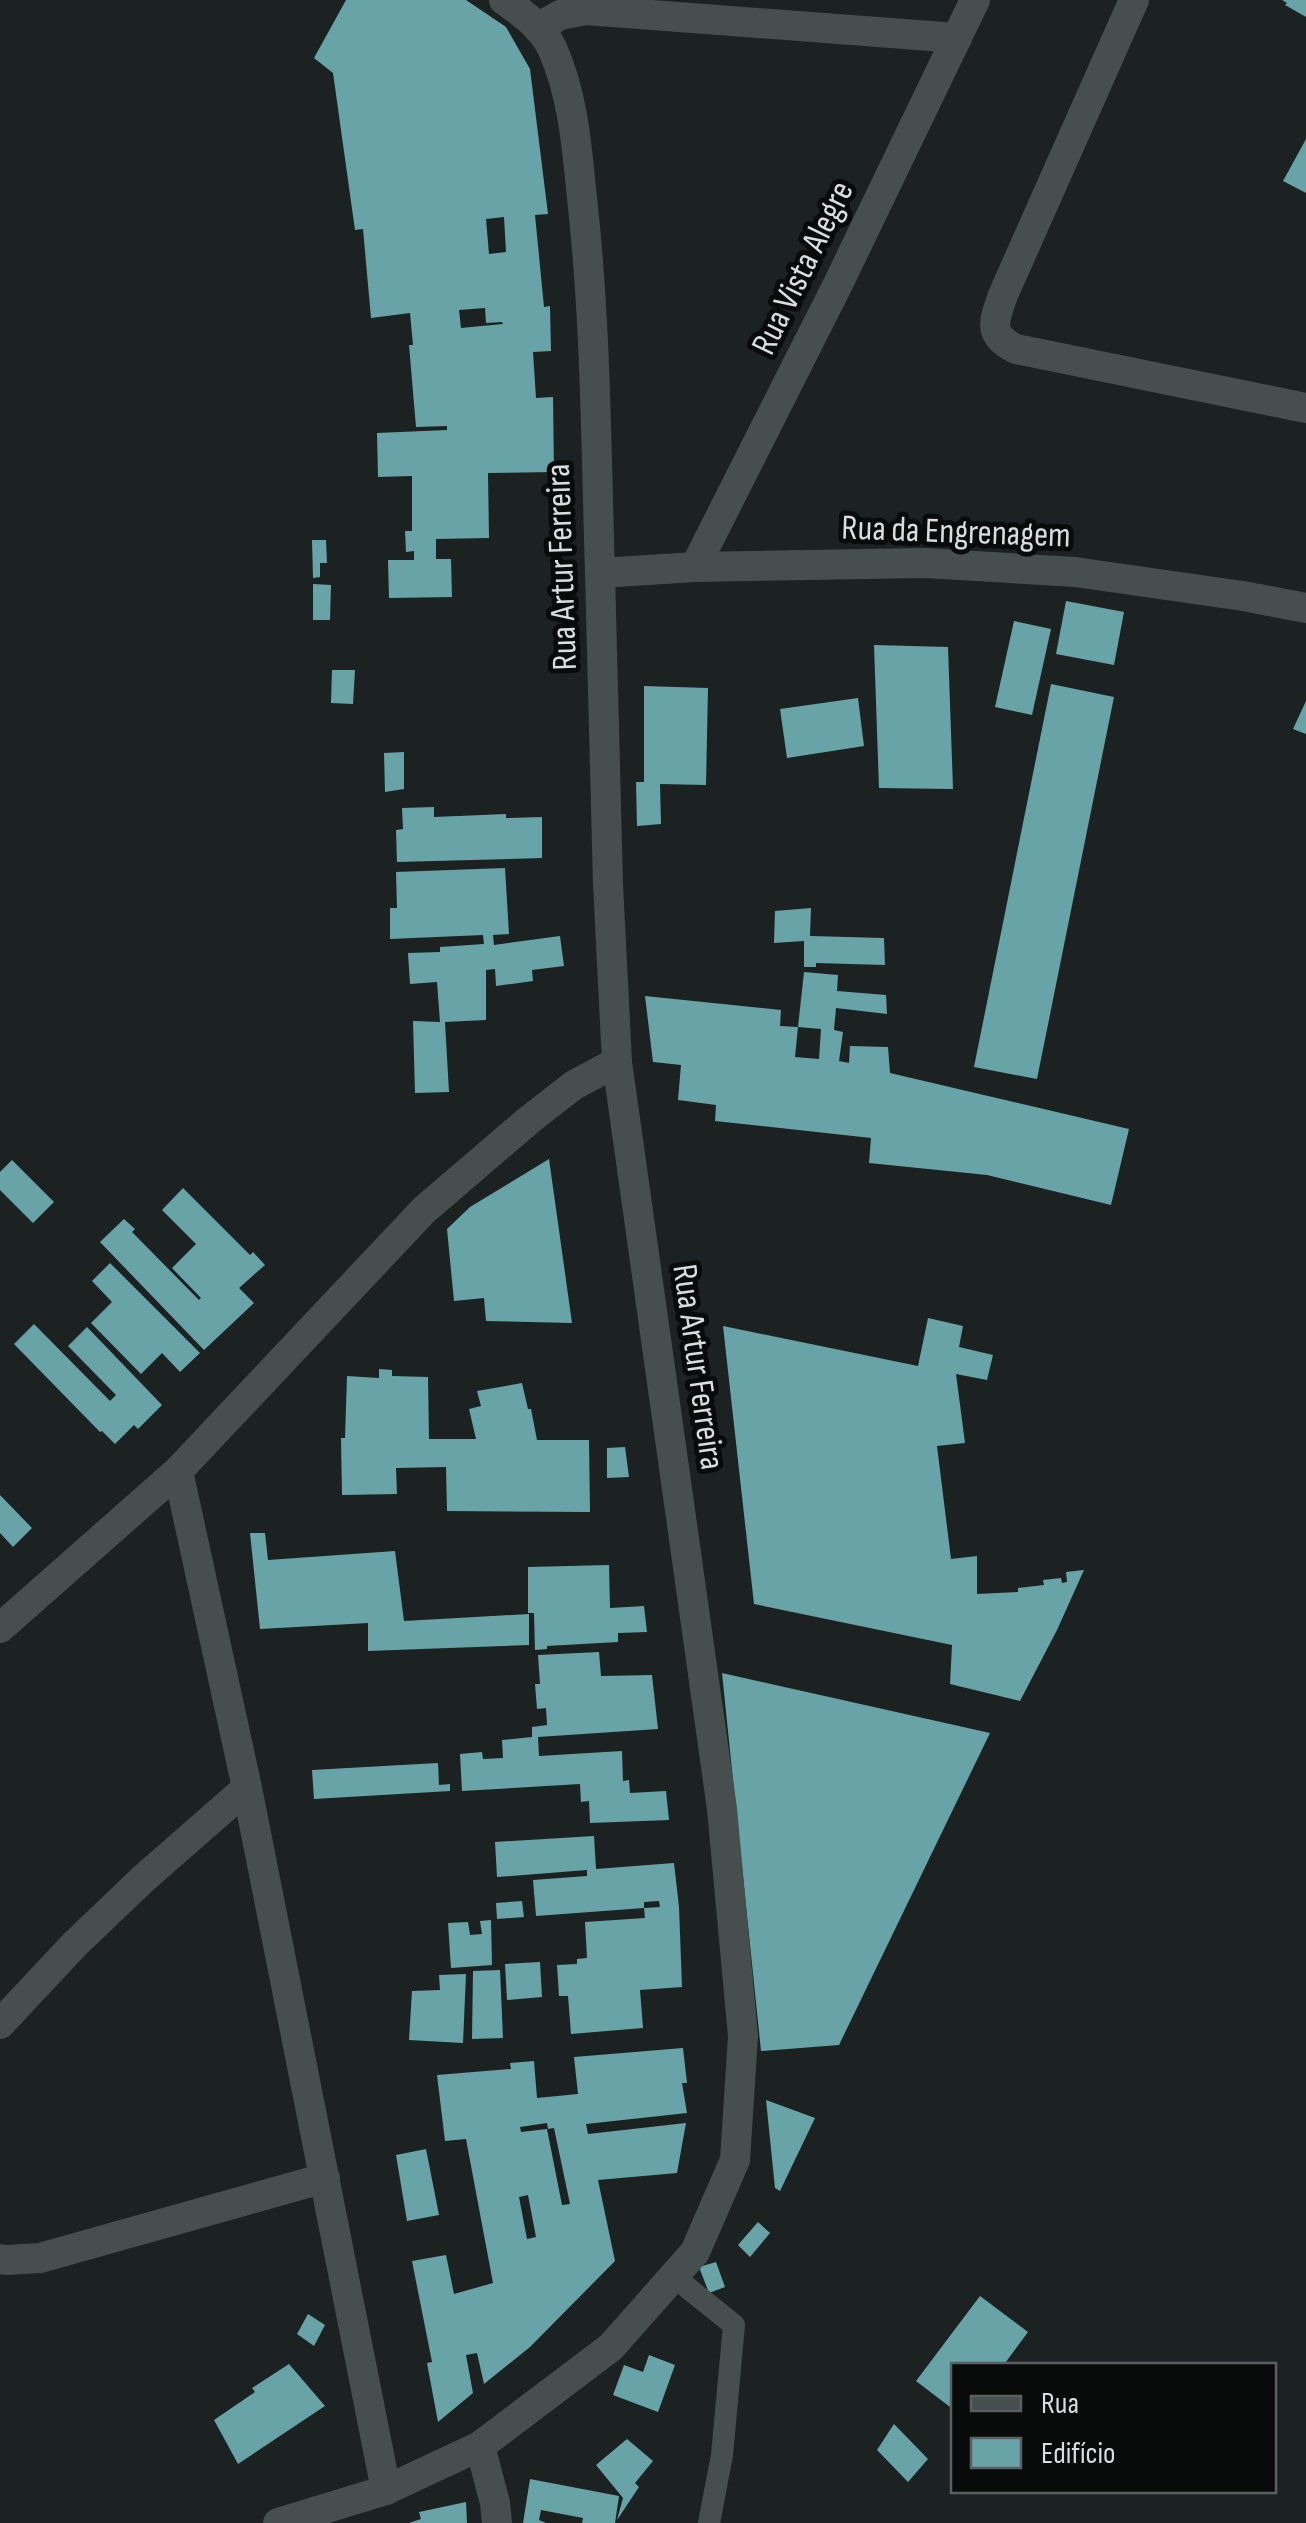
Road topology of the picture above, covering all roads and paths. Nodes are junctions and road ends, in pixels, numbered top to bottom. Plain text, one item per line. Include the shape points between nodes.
1 (504, 0) edge
2 (975, 0) edge
3 (1134, 0) edge
4 (538, 28) junction
5 (957, 38) junction
6 (1306, 408) edge
7 (695, 568) junction
8 (600, 572) junction
9 (1306, 608) edge
10 (618, 1062) junction
11 (178, 1471) junction
12 (0, 1628) edge
13 (247, 1788) junction
14 (0, 2024) edge
15 (325, 2178) junction
16 (0, 2258) edge
17 (673, 2276) junction
18 (480, 2446) junction
19 (386, 2490) junction
20 (278, 2523) edge
21 (497, 2523) edge
22 (709, 2523) edge

1 - 4 street, Rua Artur Ferreira
2 - 5 street, Rua Vista Alegre
3 - 6 street via 1003,295 995,331 1016,349
4 - 5 street via 586,10
4 - 8 street, Rua Artur Ferreira via 566,92 581,183
5 - 7 street, Rua Vista Alegre
7 - 8 street, Rua da Engrenagem
7 - 9 street, Rua da Engrenagem via 925,563 1075,572
8 - 10 street, Rua Artur Ferreira
10 - 11 street via 574,1085 424,1210
10 - 17 street, Rua Artur Ferreira via 722,1808 743,2036 735,2160 694,2252
11 - 12 street
11 - 13 street
13 - 14 street via 143,1879
13 - 15 street
15 - 16 street via 40,2258
15 - 19 street
17 - 18 street, Rua Artur Ferreira via 611,2347
17 - 22 lane via 734,2325
18 - 19 street, Rua Artur Ferreira
18 - 21 street
19 - 20 street, Rua Artur Ferreira

